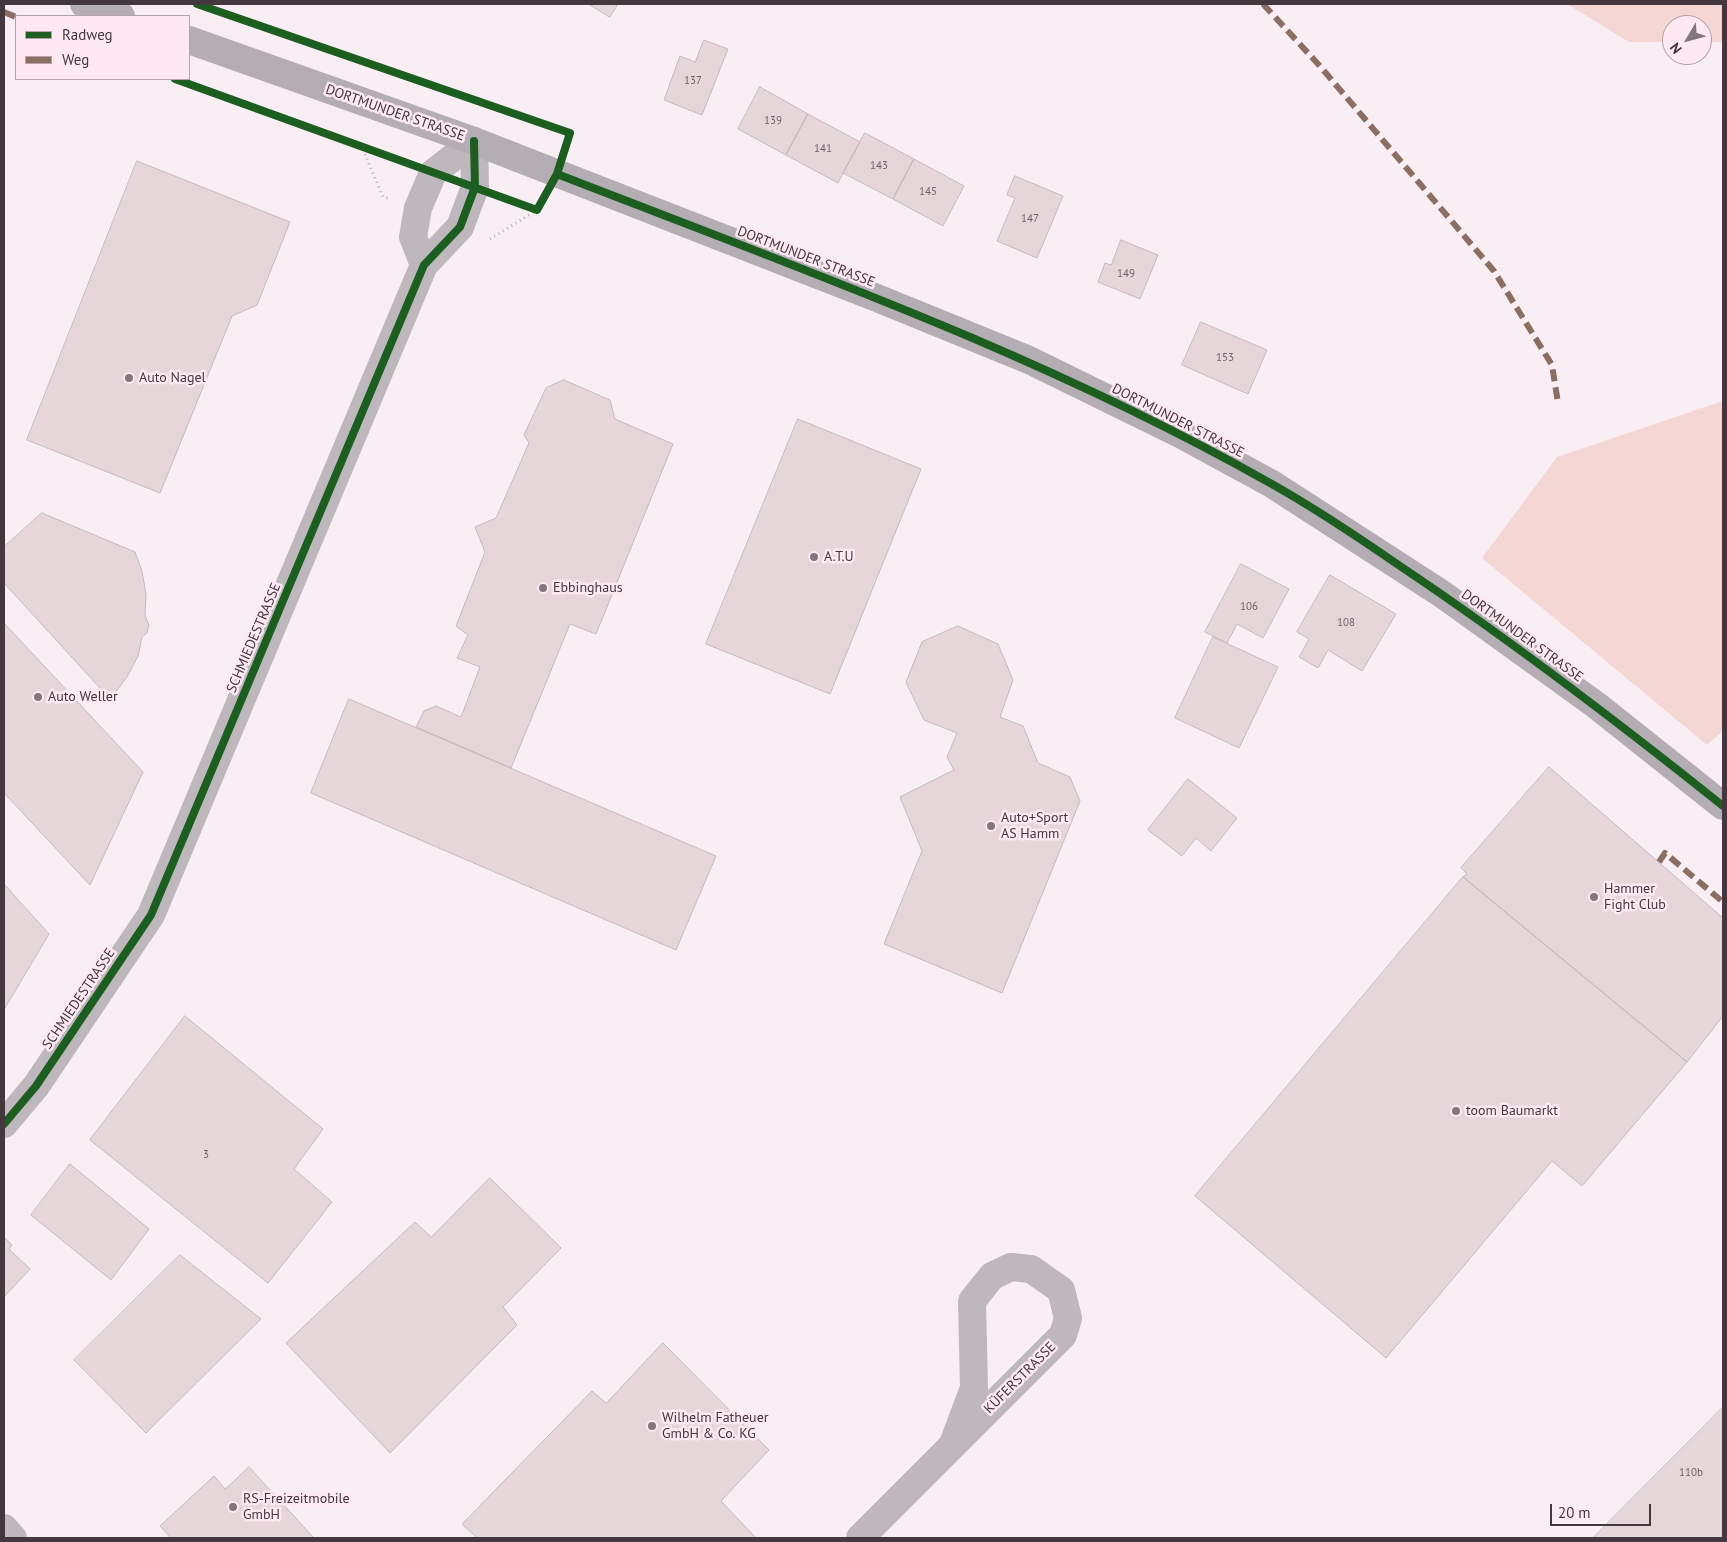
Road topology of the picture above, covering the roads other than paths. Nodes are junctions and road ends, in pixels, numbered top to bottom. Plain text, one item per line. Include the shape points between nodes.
1 (84, 4) edge
2 (118, 15) edge
3 (190, 40) edge
4 (474, 141) junction
5 (424, 265) junction
6 (1723, 806) edge
7 (4, 1124) edge
8 (953, 1444) junction
9 (4, 1528) edge
10 (13, 1538) edge
11 (860, 1538) edge

1 - 2 main road
3 - 4 main road, DORTMUNDER STRASSE
4 - 5 street, SCHMIEDESTRASSE via 475,187 460,227
4 - 5 street via 433,172 418,208 414,237
4 - 6 main road, DORTMUNDER STRASSE via 1028,360 1182,435 1272,484 1442,594 1596,705
5 - 7 street, SCHMIEDESTRASSE via 151,915 36,1086
8 - 8 street, KÜFERSTRASSE via 1063,1335 1068,1318 1061,1290 1031,1269 1011,1267 992,1276 972,1301 974,1388
8 - 11 street, KÜFERSTRASSE
9 - 10 street

